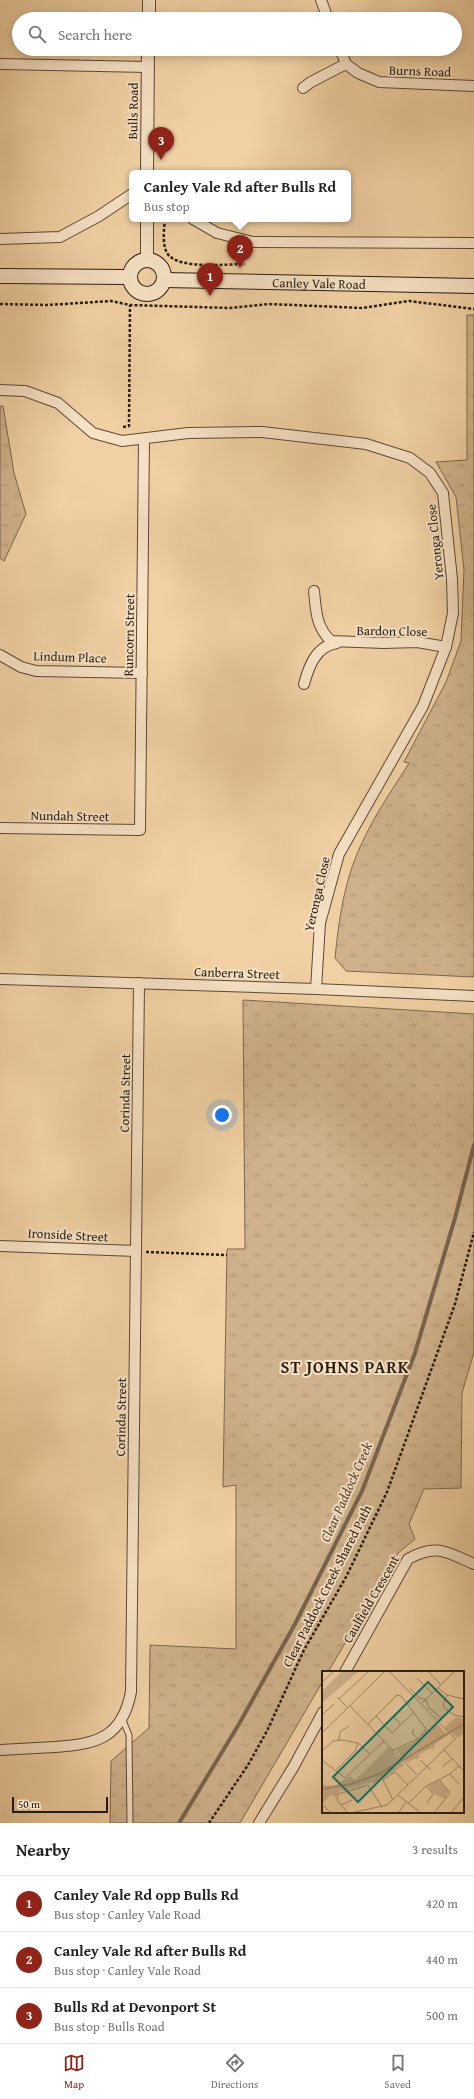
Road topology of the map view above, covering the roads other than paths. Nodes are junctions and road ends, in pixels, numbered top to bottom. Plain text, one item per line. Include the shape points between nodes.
1 (149, 0) edge
2 (321, 0) edge
3 (148, 12) edge
4 (325, 12) edge
5 (148, 56) edge
6 (343, 56) edge
7 (0, 64) edge
8 (346, 64) junction
9 (148, 67) junction
10 (474, 86) edge
11 (303, 88) dead end
12 (147, 170) edge
13 (129, 196) edge
14 (146, 222) edge
15 (198, 222) edge
16 (0, 239) edge
17 (474, 243) edge
18 (147, 259) junction
19 (0, 276) edge
20 (130, 277) junction
21 (164, 280) junction
22 (474, 286) edge
23 (0, 390) edge
24 (144, 439) junction
25 (314, 591) dead end
26 (338, 642) junction
27 (446, 647) junction
28 (0, 654) edge
29 (142, 673) junction
30 (304, 684) dead end
31 (0, 828) edge
32 (140, 830) joint
33 (0, 980) edge
34 (139, 983) junction
35 (316, 988) junction
36 (474, 996) edge
37 (0, 1246) edge
38 (136, 1251) junction
39 (474, 1564) edge
40 (346, 1671) edge
41 (322, 1714) edge
42 (122, 1718) junction
43 (0, 1750) edge
44 (130, 1823) edge
45 (258, 1823) edge

1 - 3 street
2 - 4 street
5 - 9 street, Bulls Road
6 - 8 street
7 - 9 street
8 - 10 street, Burns Road via 358,73 379,82
8 - 11 street
9 - 12 street, Bulls Road
13 - 16 street via 60,237
14 - 18 street
15 - 17 street via 217,234 253,242
18 - 20 main road via 135,264
18 - 21 main road via 160,266
19 - 20 main road
20 - 21 main road via 134,288 145,294 158,290
21 - 22 main road, Canley Vale Road
23 - 24 street, Yeronga Close via 25,391 58,403 93,433 122,441
24 - 27 street, Yeronga Close via 188,433 262,432 366,444 410,458 430,473 443,493 453,592 453,613
24 - 29 street, Runcorn Street
25 - 26 street, Bardon Close via 317,621 324,635 331,641
26 - 27 street, Bardon Close via 418,642
26 - 30 street, Bardon Close via 321,650 309,665
27 - 35 street, Yeronga Close via 423,706 339,854 320,923
28 - 29 street, Lindum Place via 21,667 36,671
29 - 32 street, Runcorn Street
31 - 32 street, Nundah Street
33 - 34 street, Canberra Street
34 - 35 street, Canberra Street
34 - 38 street, Corinda Street
35 - 36 street, Canberra Street
37 - 38 street, Ironside Street
38 - 42 street, Corinda Street via 131,1692
39 - 40 street, Caulfield Crescent via 434,1549 421,1551 408,1559
41 - 45 street via 294,1766
42 - 43 street, Corinda Street via 113,1730 85,1745
42 - 44 lane via 129,1735

